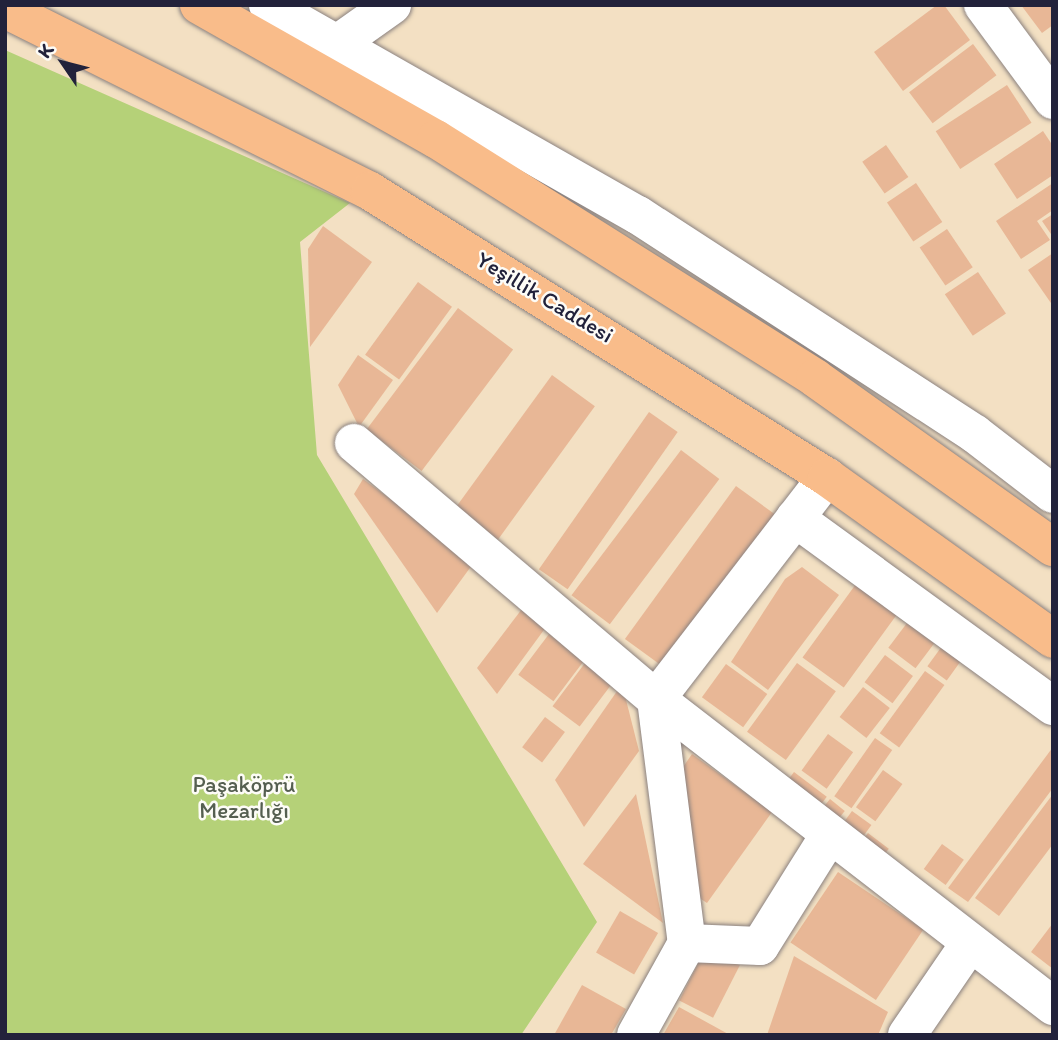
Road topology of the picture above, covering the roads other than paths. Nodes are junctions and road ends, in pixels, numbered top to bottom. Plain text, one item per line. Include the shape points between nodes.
1 (199, 5) edge
2 (268, 5) edge
3 (392, 5) edge
4 (983, 5) edge
5 (5, 9) edge
6 (340, 41) junction
7 (1053, 100) edge
8 (354, 443) dead end
9 (827, 477) junction
10 (1053, 494) edge
11 (795, 519) junction
12 (1053, 547) edge
13 (1053, 639) edge
14 (656, 699) junction
15 (1053, 706) edge
16 (828, 837) junction
17 (687, 943) junction
18 (970, 943) junction
19 (1053, 1006) edge
20 (636, 1035) edge
21 (907, 1035) edge

1 - 12 highway via 436,139 816,378
2 - 6 street
3 - 6 street
4 - 7 street
5 - 9 highway, Yeşillik Caddesi via 370,191
6 - 10 street via 638,215 975,434
8 - 14 street
9 - 11 street
9 - 13 highway, Yeşillik Caddesi
11 - 14 street
11 - 15 street
14 - 16 street
14 - 17 street
16 - 17 street via 760,946
16 - 18 street
17 - 20 street
18 - 19 street
18 - 21 street

